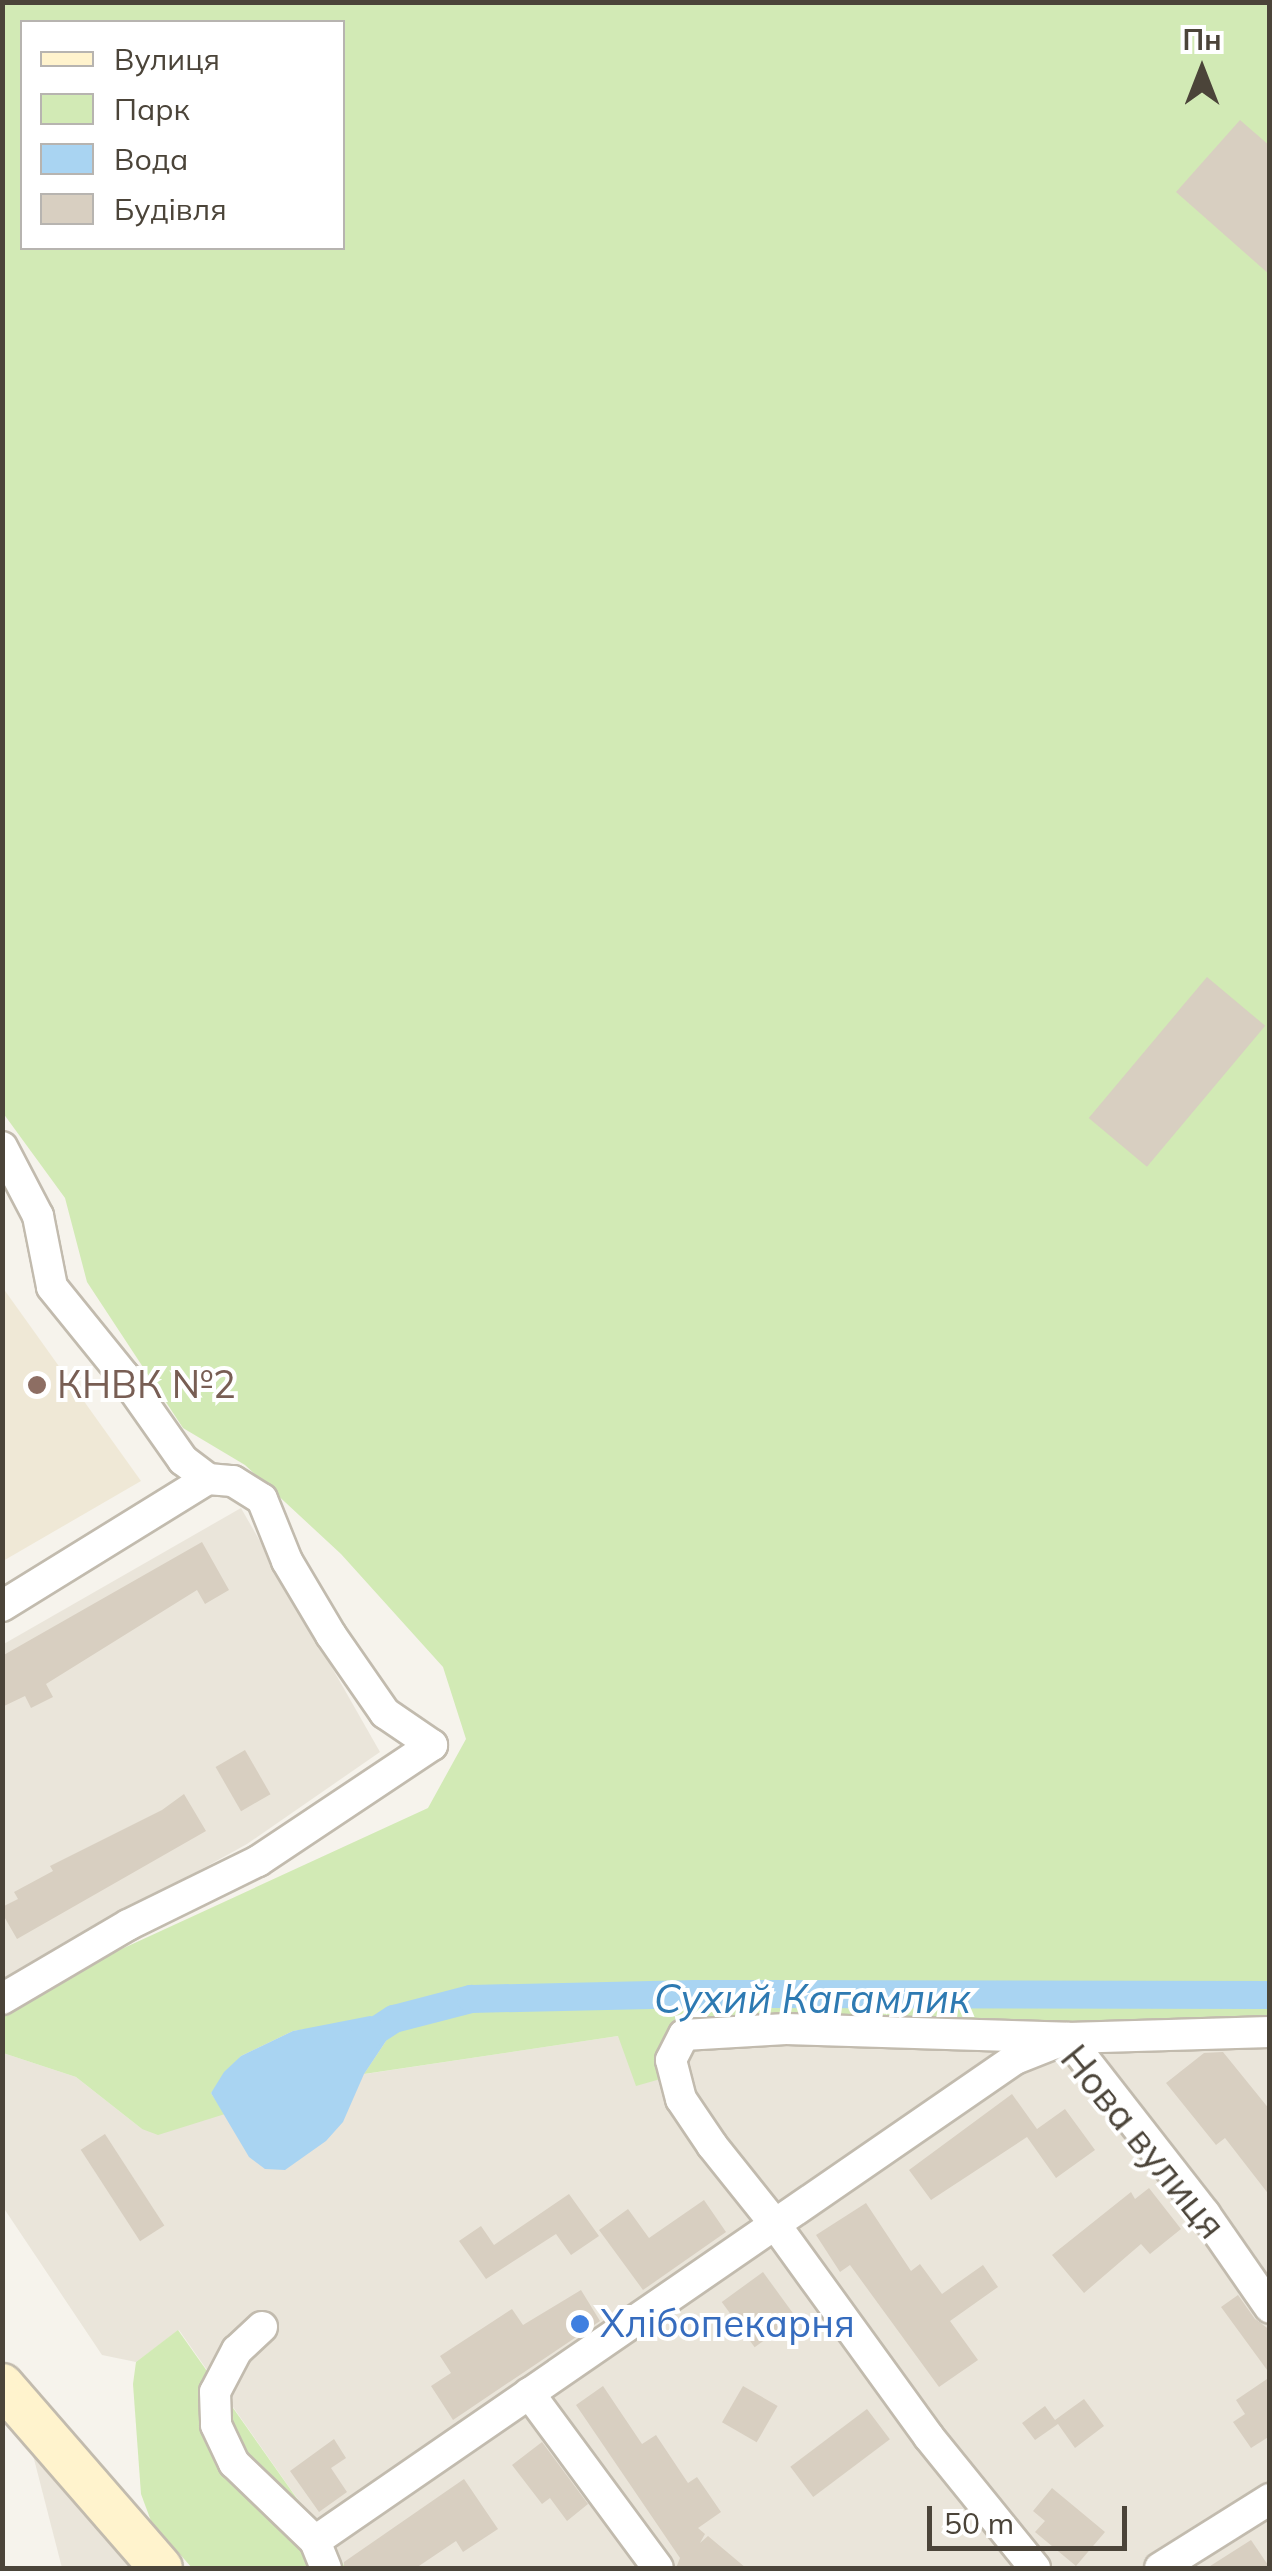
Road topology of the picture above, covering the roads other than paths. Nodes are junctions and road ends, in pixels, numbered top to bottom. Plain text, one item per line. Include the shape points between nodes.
1 (2, 1148) edge
2 (208, 1479) junction
3 (2, 1606) edge
4 (2, 2000) edge
5 (1270, 2032) edge
6 (1068, 2038) junction
7 (775, 2224) junction
8 (1270, 2308) edge
9 (262, 2327) dead end
10 (2, 2386) edge
11 (529, 2393) junction
12 (1270, 2498) edge
13 (320, 2555) edge
14 (161, 2568) edge
15 (658, 2568) edge
16 (1036, 2568) edge
17 (1160, 2568) edge

1 - 2 street via 38,1216 52,1287 183,1460
2 - 3 street
2 - 4 street via 233,1480 262,1498 287,1561 331,1635 385,1713 432,1745 258,1861 128,1924
5 - 6 street
6 - 7 street via 970,2087
6 - 7 street, Нова вулиця via 786,2029 684,2034 671,2060 681,2099
6 - 8 street, Нова вулиця
7 - 11 street
7 - 16 street via 928,2438
9 - 13 street via 238,2350 214,2392 216,2425 234,2463
10 - 14 main road
11 - 13 street
11 - 15 street
12 - 17 street

